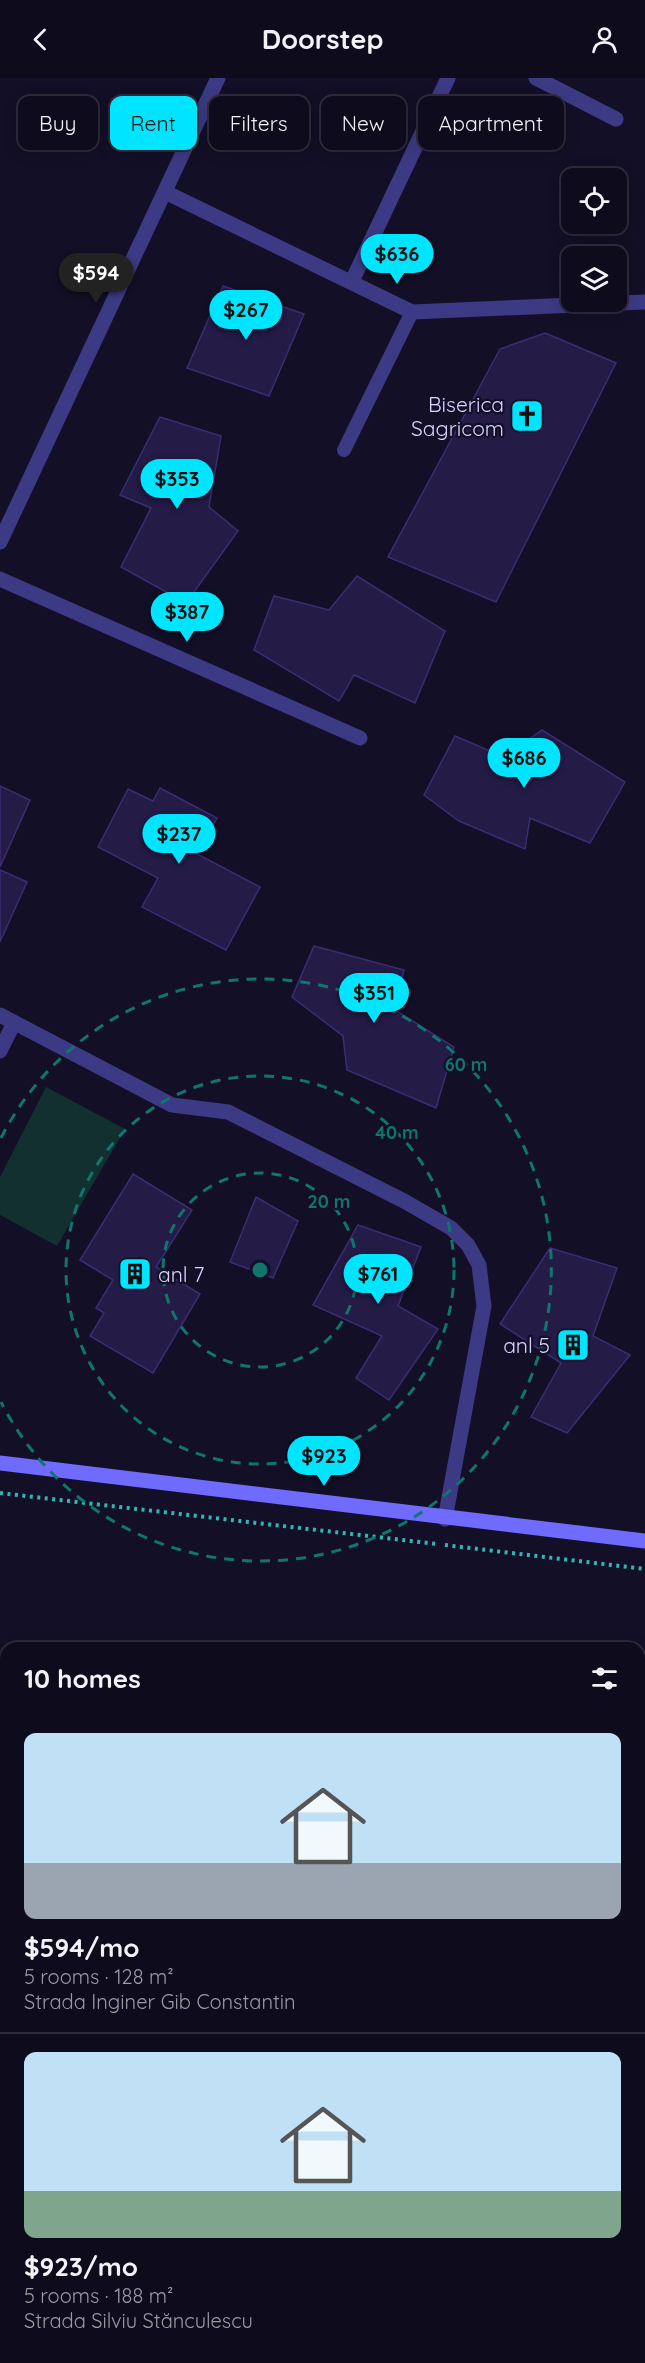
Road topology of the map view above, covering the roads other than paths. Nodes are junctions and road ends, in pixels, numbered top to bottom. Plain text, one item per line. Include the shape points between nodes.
1 (218, 78) edge
2 (448, 78) edge
3 (536, 78) edge
4 (616, 119) dead end
5 (165, 192) junction
6 (352, 281) junction
7 (645, 302) edge
8 (412, 312) junction
9 (344, 450) dead end
10 (0, 542) edge
11 (0, 579) edge
12 (360, 738) dead end
13 (0, 1015) edge
14 (14, 1023) junction
15 (0, 1051) edge
16 (0, 1463) edge
17 (445, 1519) junction
18 (645, 1541) edge

1 - 5 street
2 - 6 street
3 - 4 street
5 - 6 street
5 - 10 street
6 - 8 street
7 - 8 street
8 - 9 lane
11 - 12 street
13 - 14 street
14 - 15 street
14 - 17 street via 172,1105 228,1112 404,1201 452,1228 468,1245 479,1265 484,1306
16 - 17 main road
17 - 18 main road

